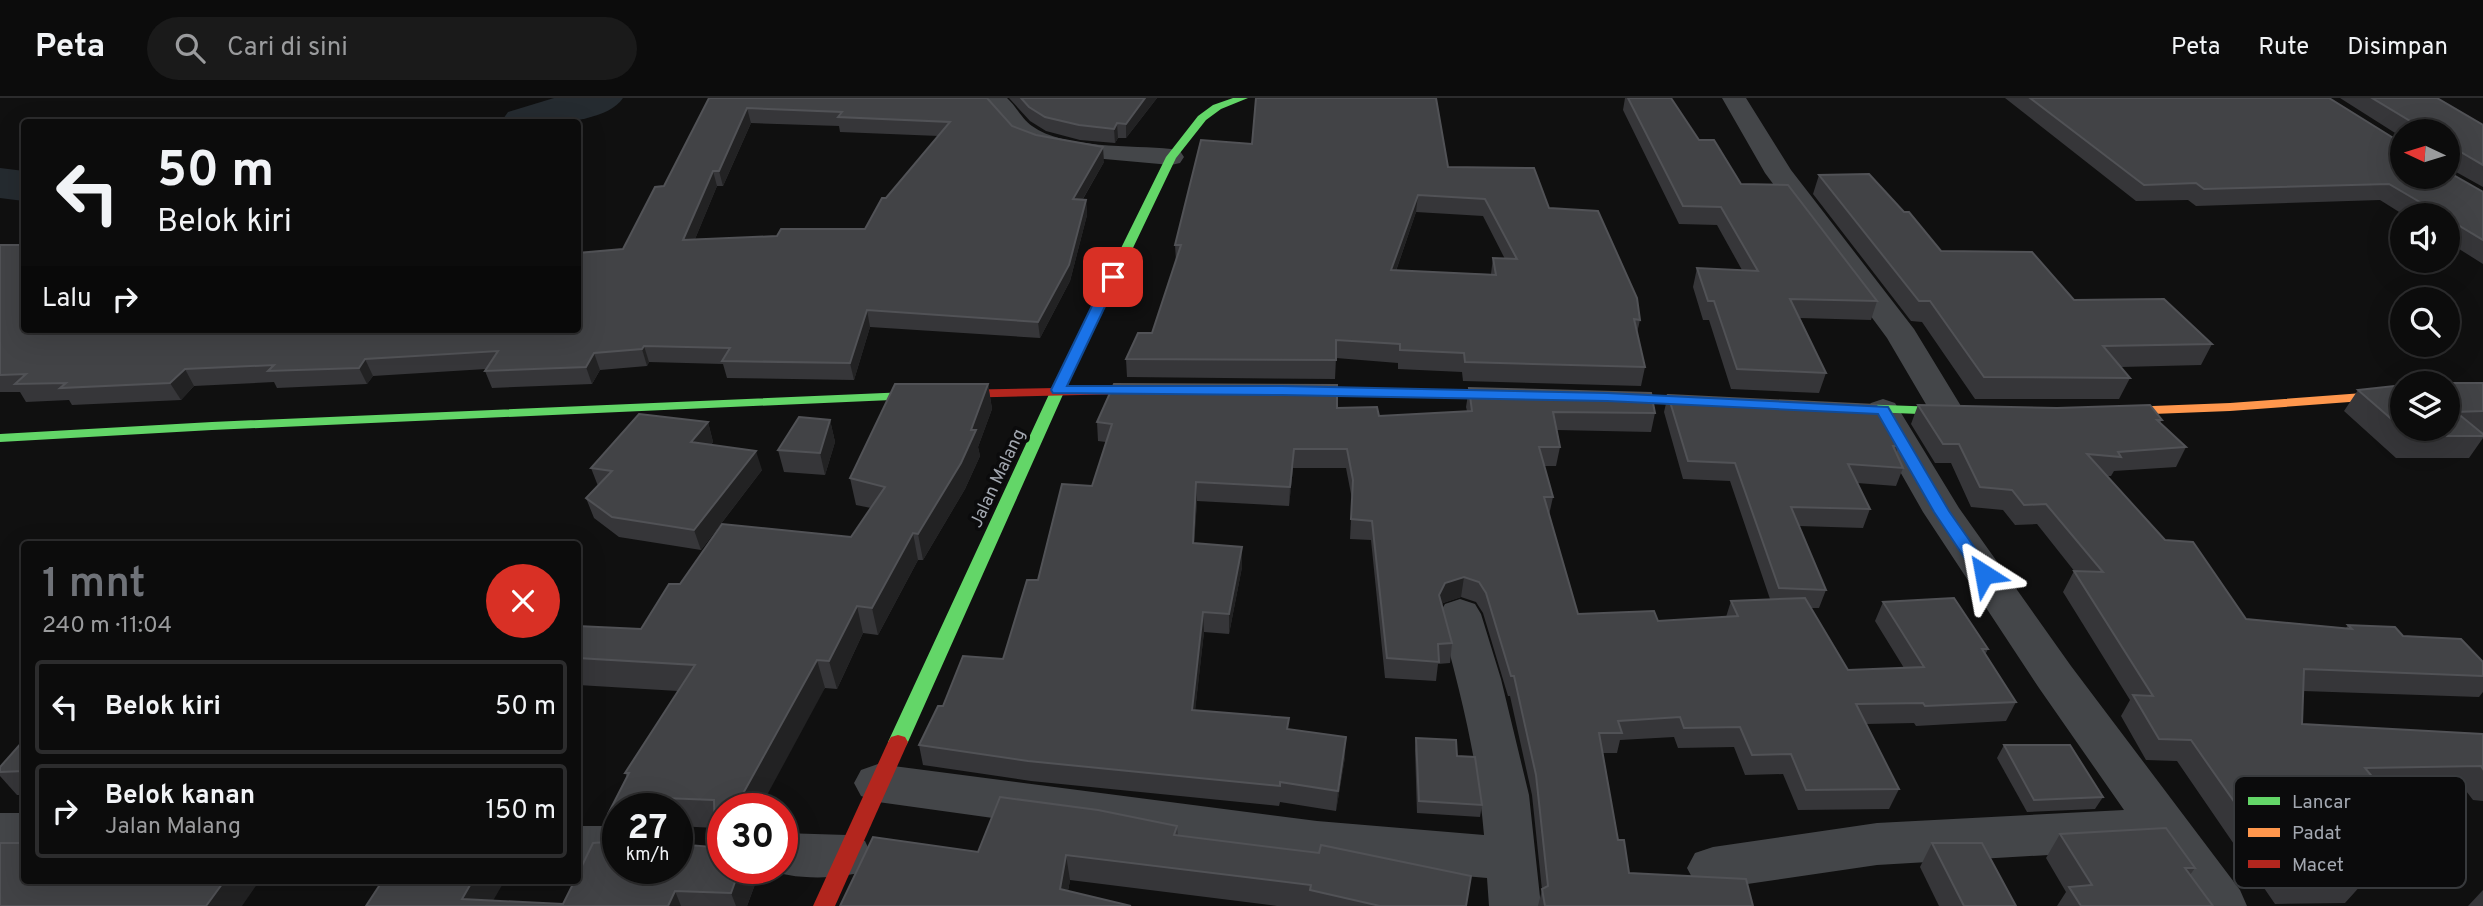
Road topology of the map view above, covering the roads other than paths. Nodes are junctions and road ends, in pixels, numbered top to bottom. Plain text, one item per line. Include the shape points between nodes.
1 (988, 98) edge
2 (1243, 98) edge
3 (1734, 98) edge
4 (1171, 157) junction
5 (1058, 390) junction
6 (1184, 390) edge
7 (1268, 390) edge
8 (2390, 395) edge
9 (1539, 396) edge
10 (1580, 396) edge
11 (1731, 403) edge
12 (1814, 407) edge
13 (1883, 410) junction
14 (1946, 411) junction
15 (1984, 412) edge
16 (2087, 412) edge
17 (0, 438) edge
18 (1460, 614) dead end
19 (878, 783) junction
20 (2165, 828) junction
21 (0, 833) edge
22 (21, 833) edge
23 (581, 846) edge
24 (602, 847) edge
25 (798, 854) edge
26 (847, 856) junction
27 (1713, 868) dead end
28 (1513, 883) edge
29 (824, 906) edge
30 (2221, 906) edge

1 - 4 street via 1003,105 1020,130 1041,140
2 - 4 street, Jalan Malang via 1202,118
3 - 14 street via 1779,173 1902,336
4 - 5 street, Jalan Malang
5 - 6 street
5 - 17 street via 272,422
5 - 19 street, Jalan Malang
7 - 9 street
8 - 16 street
10 - 11 street
12 - 13 street
13 - 14 street
13 - 20 street via 1942,512
14 - 15 street
18 - 28 street via 1505,795
19 - 26 street, Jalan Malang
19 - 28 street via 1317,842
20 - 27 street via 1877,844
20 - 30 street
21 - 22 street
23 - 24 street
25 - 26 street
26 - 29 street, Jalan Malang

